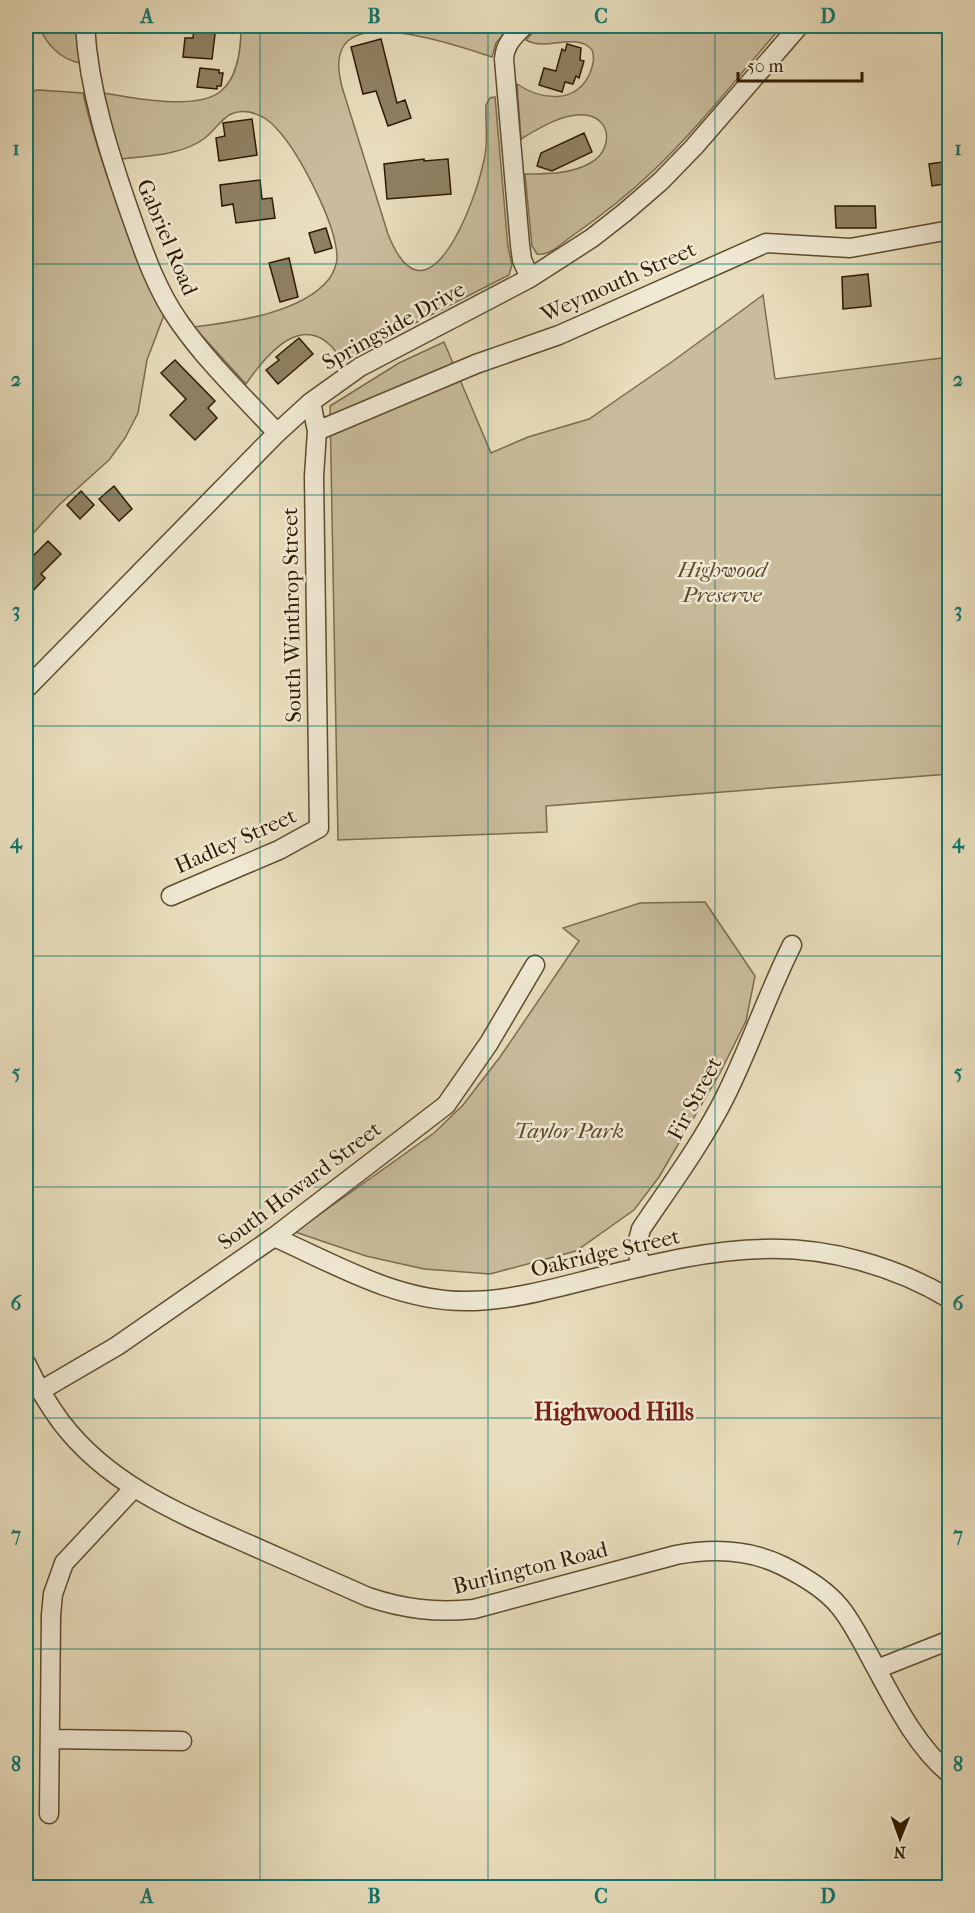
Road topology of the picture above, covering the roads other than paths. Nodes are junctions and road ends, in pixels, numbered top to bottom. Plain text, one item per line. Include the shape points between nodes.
1 (85, 26) edge
2 (524, 26) edge
3 (799, 26) edge
4 (950, 230) edge
5 (530, 278) junction
6 (310, 402) junction
7 (317, 431) junction
8 (277, 433) junction
9 (26, 688) edge
10 (319, 828) joint
11 (171, 896) dead end
12 (792, 945) dead end
13 (535, 965) dead end
14 (274, 1237) junction
15 (642, 1267) junction
16 (950, 1299) edge
17 (26, 1363) edge
18 (40, 1391) junction
19 (133, 1489) junction
20 (950, 1640) edge
21 (877, 1670) junction
22 (51, 1739) junction
23 (182, 1741) dead end
24 (950, 1774) edge
25 (49, 1814) dead end

1 - 8 street, Gabriel Road via 103,132 157,282 192,338
2 - 5 street via 509,42 504,59 520,245
3 - 5 street, Springside Drive via 667,175 604,229
4 - 7 street, Weymouth Street via 850,248 766,243 559,335 476,364
5 - 6 street, Springside Drive via 375,358
6 - 7 street, South Winthrop Street
6 - 8 street, Springside Drive
7 - 10 street, South Winthrop Street via 314,488
8 - 9 street, Springside Drive
10 - 11 street, Hadley Street via 279,850
12 - 15 street, Fir Street via 726,1095 641,1229 636,1248
13 - 14 street, South Howard Street via 489,1043 446,1105
14 - 15 street, Oakridge Street via 386,1288 435,1299 501,1299
14 - 18 street, South Howard Street via 117,1346
15 - 16 street, Oakridge Street via 735,1250 795,1249 887,1269
17 - 18 street, Burlington Road
18 - 19 street, Burlington Road via 62,1423 91,1454
19 - 21 street, Burlington Road via 171,1510 368,1597 414,1610 444,1612 486,1607 697,1551 721,1550 756,1556 819,1587 839,1606
19 - 22 street via 64,1563 57,1580 51,1615
20 - 21 street
21 - 24 street, Burlington Road via 918,1740
22 - 23 street
22 - 25 street

